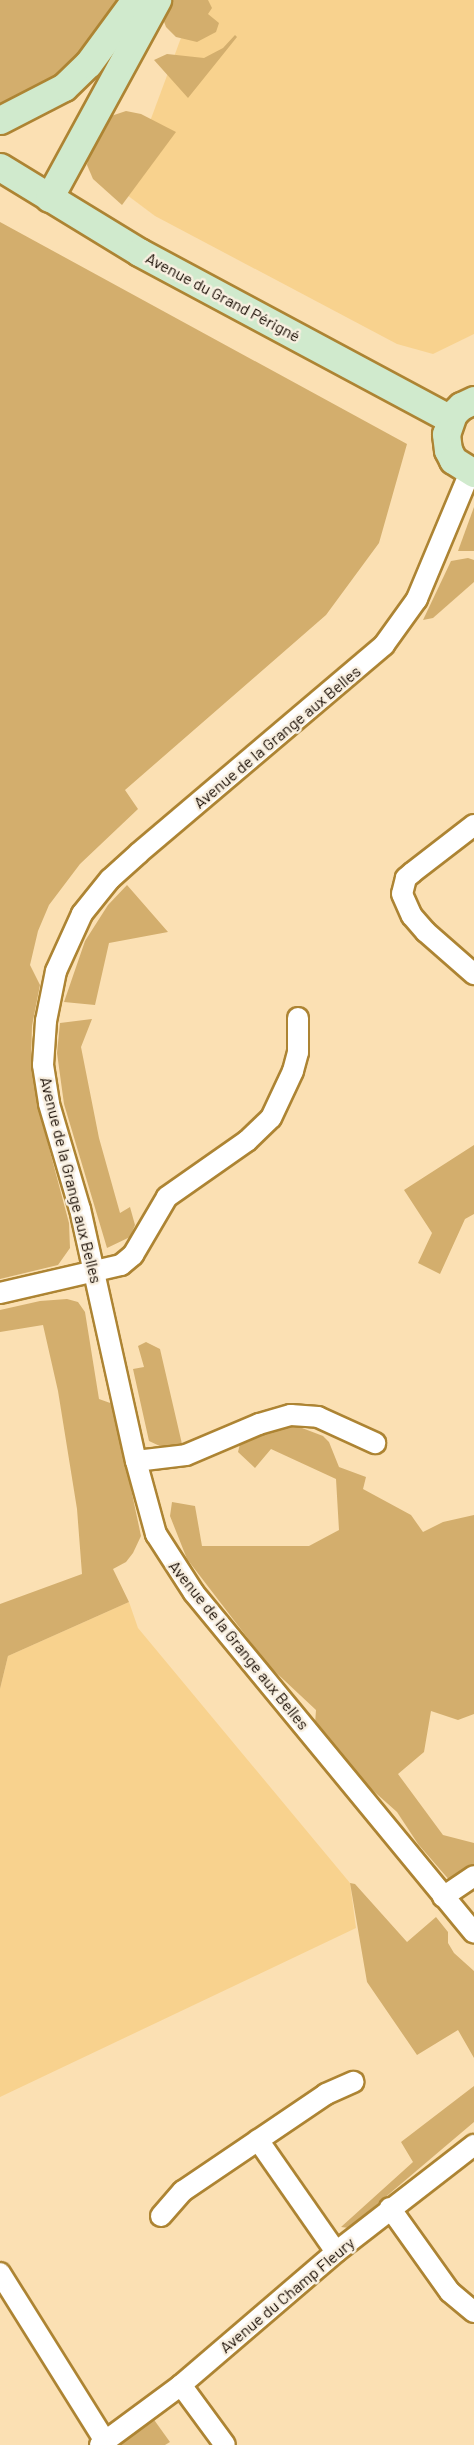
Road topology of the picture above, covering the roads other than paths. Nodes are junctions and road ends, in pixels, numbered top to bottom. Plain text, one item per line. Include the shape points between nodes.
1 (135, 0) edge
2 (157, 0) edge
3 (0, 120) edge
4 (0, 167) edge
5 (50, 198) junction
6 (474, 400) edge
7 (450, 419) junction
8 (472, 473) edge
9 (474, 825) edge
10 (474, 974) edge
11 (298, 1018) dead end
12 (94, 1271) junction
13 (0, 1293) edge
14 (375, 1443) dead end
15 (136, 1461) junction
16 (474, 1876) edge
17 (444, 1897) junction
18 (474, 1934) edge
19 (353, 2082) dead end
20 (258, 2140) junction
21 (474, 2145) edge
22 (390, 2208) junction
23 (161, 2216) dead end
24 (336, 2252) junction
25 (0, 2273) edge
26 (474, 2313) edge
27 (181, 2385) junction
28 (103, 2443) edge
29 (225, 2445) edge

1 - 3 street via 88,64 64,87
2 - 5 street
4 - 5 street, Avenue du Grand Périgné
5 - 7 street, Avenue du Grand Périgné via 139,252
6 - 7 street via 461,406
7 - 8 street via 446,434 448,450 457,464
8 - 12 street, Avenue de la Grange aux Belles via 425,583 397,631 110,879 70,934 52,990 43,1065 49,1104
9 - 10 street via 412,873 402,886 402,894 412,916 426,932
11 - 12 street via 298,1052 293,1071 271,1118 247,1141 167,1197 133,1255 121,1265
12 - 13 street
12 - 15 street, Avenue de la Grange aux Belles
14 - 15 street via 318,1417 291,1415 186,1455
15 - 17 street, Avenue de la Grange aux Belles via 156,1533 179,1573
16 - 17 street
17 - 18 street, Avenue de la Grange aux Belles
19 - 20 street via 326,2094
20 - 23 street via 183,2191
20 - 24 street
21 - 22 street, Avenue du Champ Fleury
22 - 24 street, Avenue du Champ Fleury
22 - 26 street via 450,2292
24 - 27 street, Avenue du Champ Fleury
25 - 28 street
27 - 28 street, Avenue du Champ Fleury
27 - 29 street

